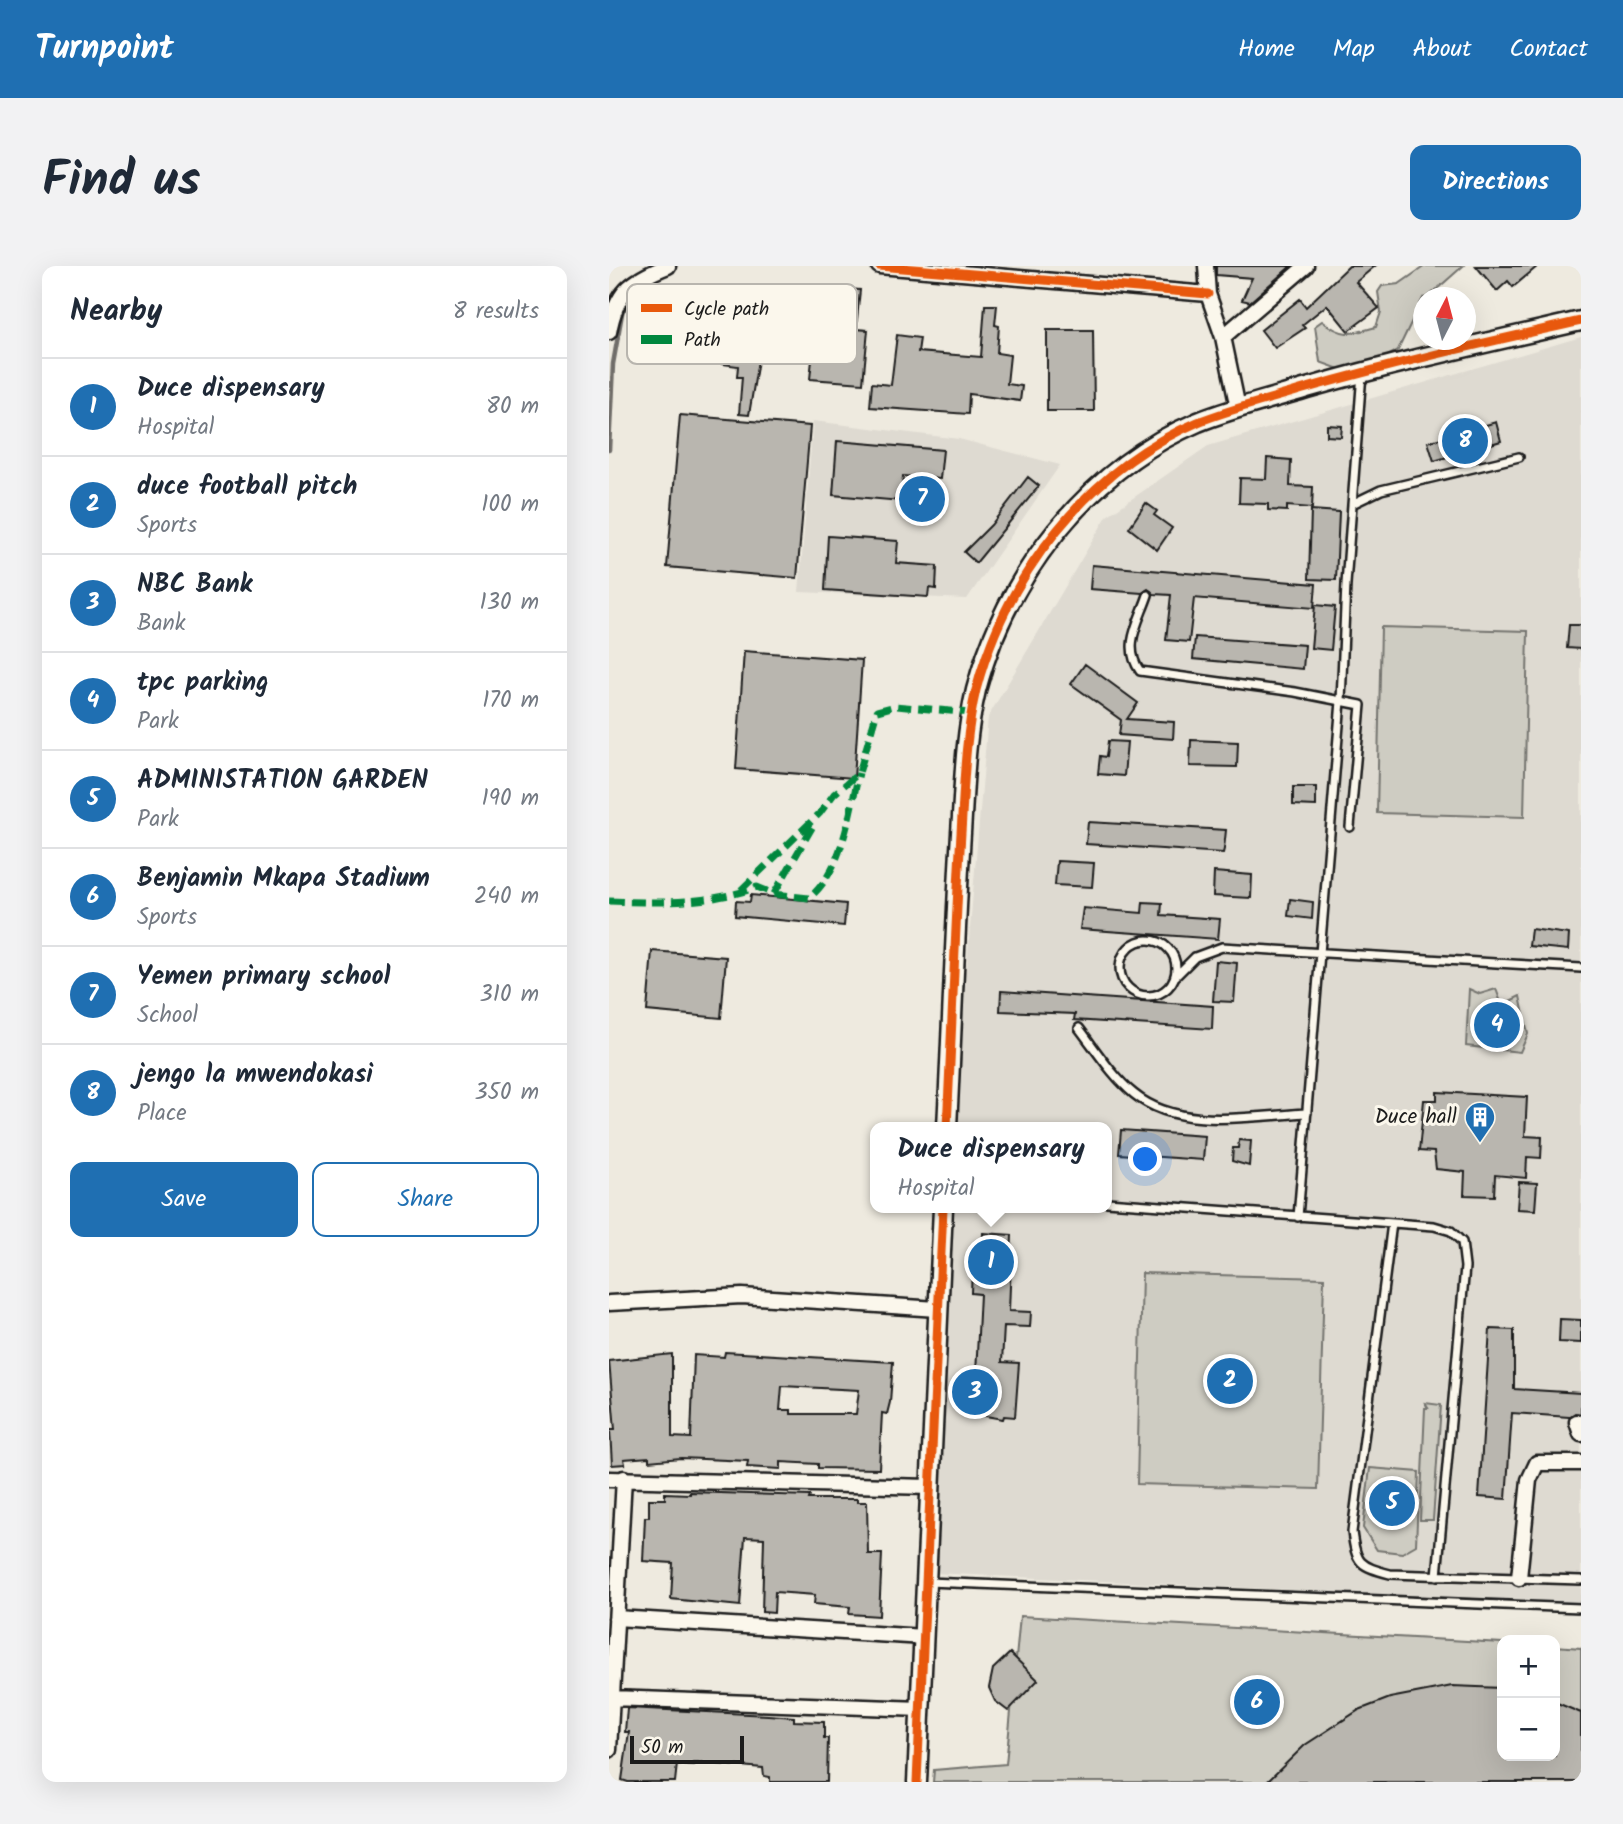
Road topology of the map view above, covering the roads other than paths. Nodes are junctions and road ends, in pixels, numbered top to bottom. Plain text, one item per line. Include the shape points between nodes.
1 (668, 266) edge
2 (879, 266) edge
3 (1206, 266) edge
4 (1306, 266) edge
5 (636, 284) edge
6 (627, 291) edge
7 (1208, 294) junction
8 (1581, 321) edge
9 (609, 332) edge
10 (1223, 337) junction
11 (1362, 373) junction
12 (1238, 408) junction
13 (1519, 457) dead end
14 (1354, 503) junction
15 (1147, 595) dead end
16 (1341, 701) junction
17 (1350, 827) dead end
18 (1320, 954) junction
19 (1581, 968) edge
20 (1176, 976) junction
21 (1079, 1028) dead end
22 (1307, 1113) junction
23 (947, 1122) edge
24 (1112, 1202) edge
25 (943, 1213) edge
26 (1299, 1217) junction
27 (1392, 1223) junction
28 (609, 1303) edge
29 (937, 1309) junction
30 (1581, 1463) edge
31 (616, 1478) edge
32 (930, 1486) junction
33 (1437, 1576) junction
34 (1519, 1578) junction
35 (1581, 1580) edge
36 (924, 1582) junction
37 (1581, 1608) edge
38 (616, 1618) junction
39 (924, 1637) junction
40 (611, 1698) junction
41 (921, 1709) junction
42 (609, 1750) edge
43 (917, 1782) edge

1 - 5 street
2 - 7 street
3 - 7 street
4 - 10 street
6 - 9 street via 614,305
7 - 10 street
8 - 11 street
10 - 12 street
11 - 12 street
11 - 14 lane
12 - 23 street via 1178,432 1107,479 1050,540 1002,617 976,693 968,750
13 - 14 lane via 1381,490
14 - 16 lane
15 - 16 lane via 1130,648 1140,671
16 - 17 lane via 1361,705
16 - 18 lane
18 - 19 lane
18 - 20 lane via 1221,947 1195,957
18 - 22 lane
20 - 20 lane via 1162,993 1140,996 1127,989 1120,976 1120,961 1128,948 1140,941 1156,941 1169,948 1176,961
21 - 22 lane via 1108,1067 1152,1106 1182,1115 1228,1118
22 - 26 lane
24 - 26 lane
25 - 29 street
26 - 27 lane
27 - 33 lane via 1434,1226 1451,1231 1462,1242 1465,1267
27 - 33 lane via 1353,1544 1355,1556 1365,1567 1390,1574
28 - 29 street via 742,1296
29 - 32 street
30 - 34 street via 1537,1463 1529,1480
31 - 32 street
31 - 38 street
32 - 36 street
33 - 34 lane
34 - 35 lane
36 - 37 lane
36 - 39 street
38 - 39 street
38 - 40 street
39 - 41 street
40 - 41 street
40 - 42 street
41 - 43 street

